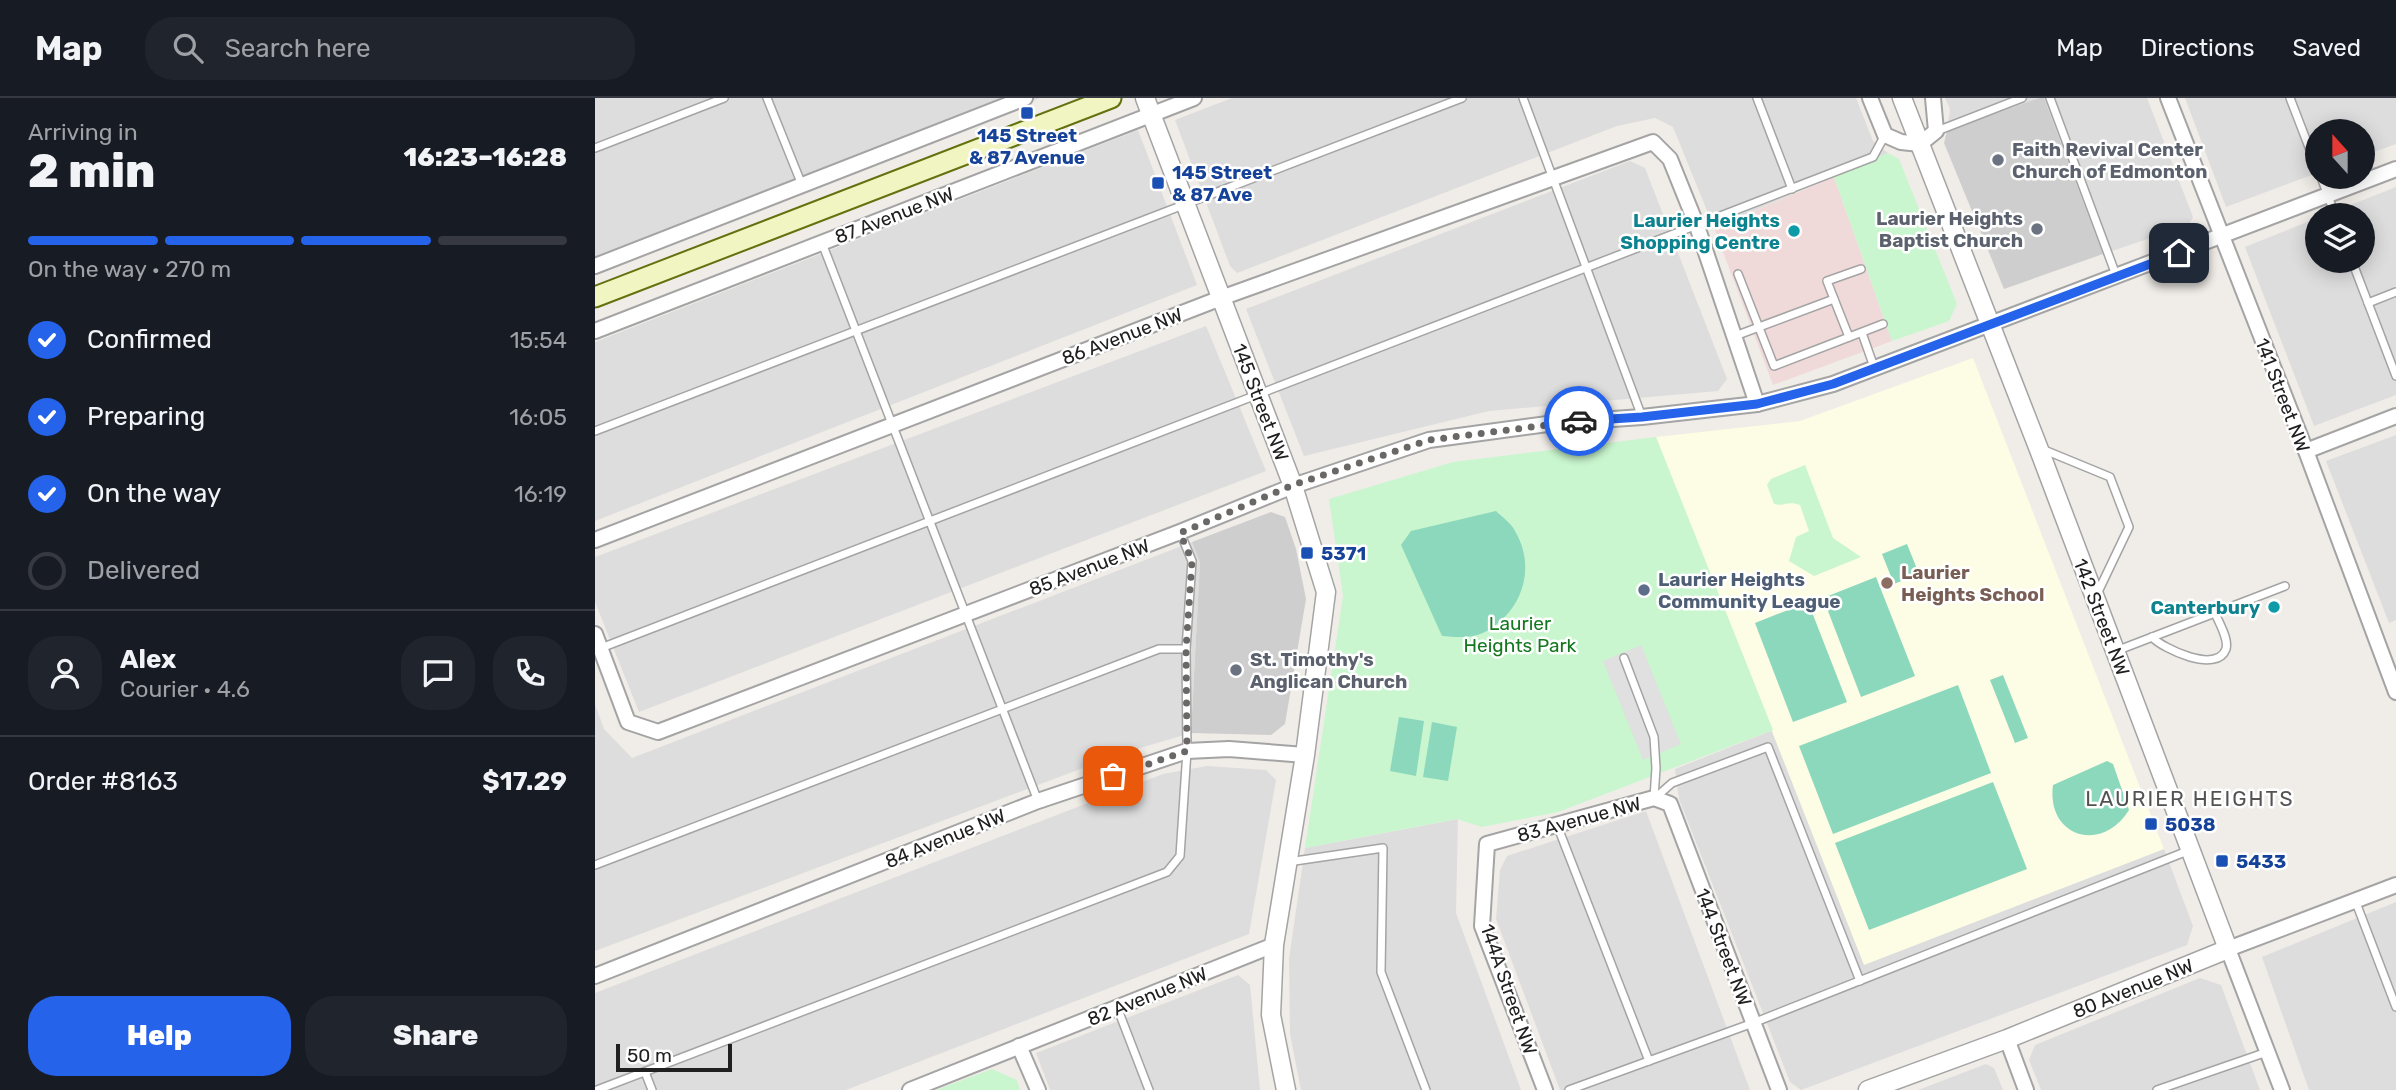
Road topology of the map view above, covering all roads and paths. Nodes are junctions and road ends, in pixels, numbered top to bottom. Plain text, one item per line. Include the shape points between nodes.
1 (724, 98) edge
2 (767, 98) edge
3 (1025, 98) edge
4 (1111, 98) edge
5 (1194, 98) edge
6 (1462, 98) edge
7 (1523, 98) edge
8 (1757, 98) edge
9 (1870, 98) edge
10 (1902, 98) edge
11 (1933, 98) edge
12 (2022, 98) edge
13 (2050, 98) edge
14 (2168, 98) edge
15 (2290, 98) edge
16 (1148, 106) edge
17 (1936, 131) junction
18 (1885, 135) junction
19 (2305, 137) edge
20 (1920, 144) junction
21 (595, 148) edge
22 (2396, 169) edge
23 (1554, 178) junction
24 (802, 187) junction
25 (1792, 189) junction
26 (2326, 189) edge
27 (2328, 195) junction
28 (2331, 203) edge
29 (1187, 204) junction
30 (1697, 226) junction
31 (2221, 237) junction
32 (822, 243) junction
33 (595, 266) edge
34 (1586, 268) junction
35 (1861, 269) dead end
36 (2357, 273) edge
37 (1738, 274) dead end
38 (2116, 276) junction
39 (2396, 292) edge
40 (595, 297) edge
41 (1221, 298) junction
42 (1834, 299) junction
43 (2368, 303) junction
44 (1883, 324) dead end
45 (1990, 326) junction
46 (1759, 327) junction
47 (595, 331) edge
48 (856, 331) junction
49 (1861, 333) junction
50 (1734, 337) junction
51 (1849, 337) junction
52 (1874, 367) junction
53 (2396, 376) edge
54 (1258, 394) junction
55 (1757, 404) junction
56 (2396, 416) edge
57 (1642, 417) junction
58 (894, 426) junction
59 (595, 431) edge
60 (2038, 447) junction
61 (2306, 451) junction
62 (1293, 485) junction
63 (930, 521) junction
64 (1180, 533) junction
65 (595, 540) edge
66 (2285, 586) dead end
67 (2095, 598) junction
68 (2215, 613) junction
69 (965, 615) junction
70 (2152, 637) junction
71 (597, 644) edge
72 (2396, 647) edge
73 (1186, 649) junction
74 (2115, 651) junction
75 (2381, 653) junction
76 (1624, 658) dead end
77 (2396, 692) edge
78 (1002, 709) junction
79 (1187, 751) junction
80 (1305, 755) junction
81 (1654, 798) junction
82 (1038, 802) junction
83 (1669, 804) joint
84 (1557, 825) junction
85 (1487, 844) joint
86 (2190, 849) junction
87 (1288, 862) junction
88 (595, 865) edge
89 (2396, 884) edge
90 (2355, 900) junction
91 (1274, 945) junction
92 (2228, 949) junction
93 (595, 976) edge
94 (1860, 981) junction
95 (1117, 1007) junction
96 (2396, 1007) edge
97 (1753, 1023) junction
98 (2007, 1040) junction
99 (1019, 1046) junction
100 (2267, 1052) junction
101 (1649, 1061) junction
102 (645, 1072) junction
103 (597, 1090) edge
104 (652, 1090) edge
105 (910, 1090) edge
106 (1038, 1090) edge
107 (1149, 1090) edge
108 (1286, 1090) edge
109 (1426, 1090) edge
110 (1545, 1090) edge
111 (1569, 1090) edge
112 (1779, 1090) edge
113 (1868, 1090) edge
114 (2026, 1090) edge
115 (2157, 1090) edge
116 (2282, 1090) edge

1 - 21 lane
2 - 24 lane
3 - 24 street
4 - 40 main road, 87 Avenue NW
5 - 16 street, 87 Avenue NW
6 - 29 lane
7 - 23 lane
8 - 25 lane
9 - 18 street
10 - 20 street, 142 Street NW
11 - 17 street
12 - 17 lane
13 - 38 lane
14 - 31 street, 141 Street NW
15 - 19 lane
16 - 29 street, 145 Street NW
16 - 32 street, 87 Avenue NW
17 - 20 street
18 - 20 street
18 - 25 lane via 1873,157
20 - 45 street, 142 Street NW
22 - 27 street, 85 Avenue NW
23 - 30 street, 86 Avenue NW via 1653,142 1671,159
23 - 34 lane
23 - 41 street, 86 Avenue NW
24 - 33 street
25 - 30 lane
26 - 27 lane
27 - 28 lane
27 - 31 street, 85 Avenue NW
29 - 41 street, 145 Street NW
29 - 48 lane
30 - 34 lane
30 - 50 street
31 - 38 street, 85 Avenue NW
31 - 61 street, 141 Street NW
32 - 47 street, 87 Avenue NW
32 - 48 lane
34 - 54 lane
34 - 57 lane
35 - 42 lane via 1827,281
36 - 43 lane
37 - 46 lane
38 - 45 street, 85 Avenue NW
39 - 43 lane
41 - 54 street, 145 Street NW
41 - 58 street, 86 Avenue NW
42 - 46 lane
42 - 51 lane
43 - 53 lane
44 - 49 lane
45 - 52 street, 85 Avenue NW
45 - 60 street, 142 Street NW
46 - 50 lane
46 - 51 lane via 1774,366
48 - 58 lane
48 - 59 lane
49 - 51 lane
49 - 52 lane
50 - 55 street
52 - 55 street, 85 Avenue NW via 1833,384
54 - 62 street, 145 Street NW
54 - 63 lane
55 - 57 street, 85 Avenue NW
56 - 61 street
57 - 62 street, 85 Avenue NW via 1429,440
58 - 63 lane
58 - 65 street, 86 Avenue NW
60 - 67 street, 142 Street NW
60 - 67 lane via 2110,477 2129,527
61 - 75 street, 141 Street NW
62 - 64 street, 85 Avenue NW
62 - 80 street, 145 Street NW via 1326,592
63 - 69 lane
63 - 71 lane
64 - 69 street, 85 Avenue NW
64 - 73 lane via 1192,561
66 - 68 lane
67 - 74 street, 142 Street NW
68 - 70 lane
68 - 70 lane via 2227,647 2220,656 2179,655
69 - 71 street, 85 Avenue NW via 658,732 628,722
69 - 78 lane
70 - 74 lane
72 - 75 street
73 - 78 lane via 1159,649
73 - 79 lane
74 - 86 street, 142 Street NW
75 - 77 street, 141 Street NW
76 - 81 lane via 1654,737
78 - 82 lane
78 - 88 lane
79 - 80 street, 84 Avenue NW via 1229,748
79 - 82 street, 84 Avenue NW
79 - 102 lane via 1180,856 1167,872
80 - 87 street, 145 Street NW
81 - 83 street, 83 Avenue NW
81 - 84 street, 83 Avenue NW
81 - 94 lane via 1672,783 1768,747
82 - 93 street, 84 Avenue NW
83 - 97 street, 144 Street NW
84 - 85 street, 83 Avenue NW
84 - 101 lane
85 - 110 street, 144A Street NW via 1482,926
86 - 92 street, 142 Street NW
86 - 94 lane
87 - 91 street, 145 Street NW
87 - 109 lane via 1383,848 1381,972
89 - 90 street, 80 Avenue NW
90 - 92 street, 80 Avenue NW
90 - 96 lane
91 - 95 street, 82 Avenue NW
91 - 108 street, 145 Street NW via 1271,1016
92 - 98 street, 80 Avenue NW
92 - 100 street, 142 Street NW
94 - 97 lane
95 - 99 street, 82 Avenue NW
95 - 107 lane
97 - 101 lane
97 - 112 street, 144 Street NW
98 - 113 street, 80 Avenue NW
98 - 114 street
99 - 105 street, 82 Avenue NW
99 - 106 street
100 - 115 lane
100 - 116 street, 142 Street NW
101 - 111 lane
102 - 103 lane
102 - 104 lane

